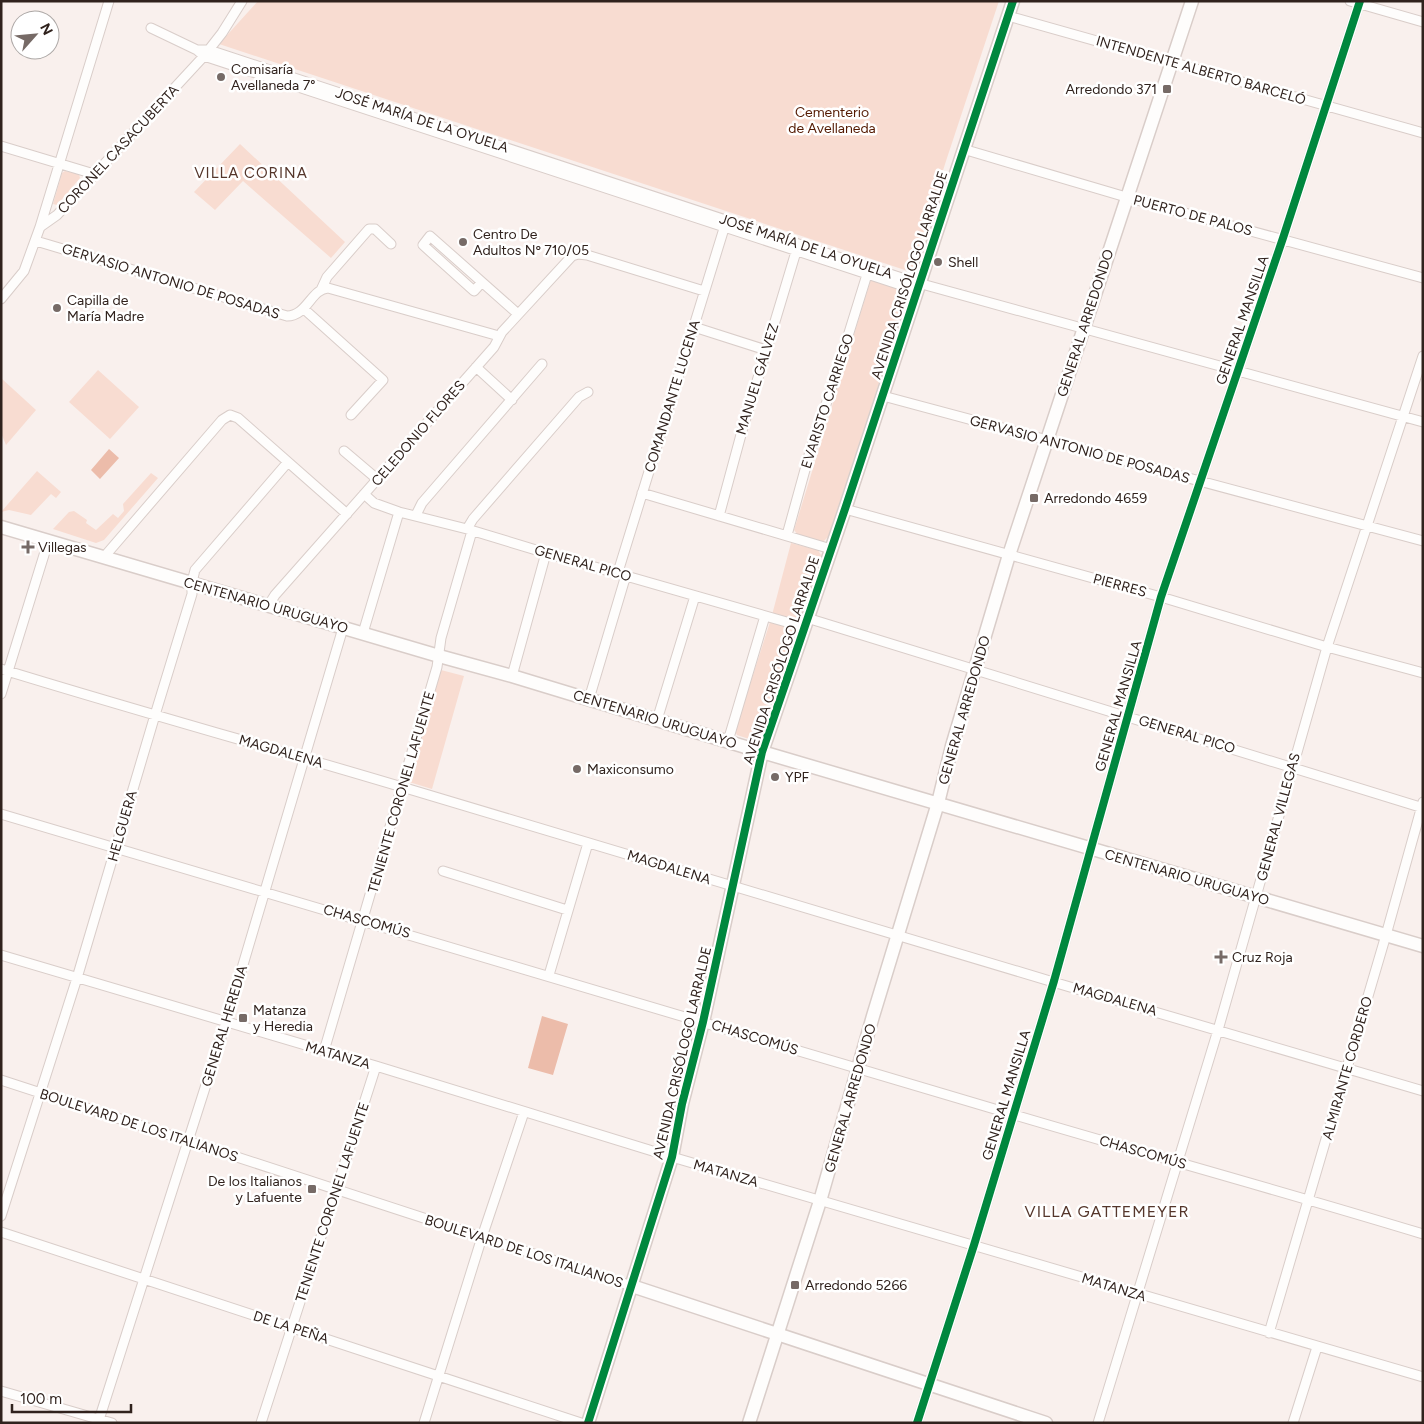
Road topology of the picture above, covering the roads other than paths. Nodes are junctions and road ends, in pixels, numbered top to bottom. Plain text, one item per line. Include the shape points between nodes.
1 (109, 1) edge
2 (242, 1) edge
3 (1013, 1) edge
4 (1192, 1) edge
5 (1356, 2) edge
6 (1008, 16) junction
7 (1423, 22) edge
8 (151, 28) dead end
9 (203, 52) junction
10 (1171, 62) junction
11 (1325, 105) junction
12 (1423, 133) edge
13 (1, 146) edge
14 (963, 149) junction
15 (59, 163) junction
16 (94, 174) junction
17 (1126, 197) junction
18 (726, 223) junction
19 (40, 227) junction
20 (1283, 238) junction
21 (36, 241) junction
22 (391, 244) dead end
23 (798, 247) junction
24 (868, 270) junction
25 (1423, 278) edge
26 (482, 282) junction
27 (917, 286) junction
28 (321, 290) junction
29 (704, 291) junction
30 (1, 299) edge
31 (304, 309) junction
32 (518, 314) junction
33 (694, 327) junction
34 (1084, 329) junction
35 (499, 336) junction
36 (766, 350) junction
37 (1423, 356) edge
38 (542, 364) dead end
39 (476, 367) junction
40 (1238, 372) junction
41 (588, 392) dead end
42 (883, 396) junction
43 (512, 400) junction
44 (351, 415) dead end
45 (1403, 416) junction
46 (1423, 422) edge
47 (1046, 440) junction
48 (344, 451) dead end
49 (288, 462) junction
50 (377, 479) junction
51 (1200, 482) junction
52 (642, 493) junction
53 (364, 494) junction
54 (845, 509) junction
55 (399, 512) junction
56 (347, 514) junction
57 (416, 515) junction
58 (719, 516) junction
59 (1366, 526) junction
60 (1, 527) edge
61 (470, 530) junction
62 (787, 535) junction
63 (1423, 541) edge
64 (48, 542) junction
65 (831, 549) junction
66 (546, 553) junction
67 (1009, 555) junction
68 (104, 558) junction
69 (622, 574) junction
70 (192, 582) junction
71 (695, 596) junction
72 (1161, 596) junction
73 (268, 606) junction
74 (765, 616) junction
75 (806, 622) junction
76 (343, 628) junction
77 (364, 633) junction
78 (1327, 647) junction
79 (439, 656) junction
80 (975, 669) junction
81 (4, 670) edge
82 (1423, 673) edge
83 (512, 676) junction
84 (1, 694) edge
85 (589, 699) junction
86 (155, 715) junction
87 (1128, 716) junction
88 (657, 720) junction
89 (728, 741) junction
90 (762, 752) junction
91 (305, 758) junction
92 (1292, 767) junction
93 (403, 787) junction
94 (938, 803) junction
95 (1422, 806) edge
96 (1, 814) edge
97 (588, 843) junction
98 (116, 847) junction
99 (1091, 849) junction
100 (443, 872) dead end
101 (733, 886) junction
102 (265, 892) junction
103 (1256, 897) junction
104 (567, 910) junction
105 (363, 920) junction
106 (1386, 935) junction
107 (897, 937) junction
108 (1423, 946) edge
109 (1, 955) edge
110 (549, 975) junction
111 (77, 978) junction
112 (1054, 981) junction
113 (226, 1022) junction
114 (703, 1022) junction
115 (1218, 1030) junction
116 (324, 1051) junction
117 (376, 1066) junction
118 (859, 1068) junction
119 (1347, 1069) junction
120 (1, 1080) edge
121 (1423, 1091) edge
122 (41, 1093) junction
123 (524, 1112) junction
124 (1013, 1114) junction
125 (188, 1140) junction
126 (672, 1157) junction
127 (1177, 1162) junction
128 (335, 1190) junction
129 (1309, 1199) junction
130 (820, 1201) junction
131 (1, 1216) edge
132 (1, 1232) edge
133 (1423, 1234) edge
134 (482, 1237) junction
135 (974, 1245) junction
136 (144, 1280) junction
137 (632, 1286) junction
138 (1138, 1294) junction
139 (292, 1327) junction
140 (1269, 1333) junction
141 (778, 1334) junction
142 (1317, 1347) junction
143 (440, 1376) junction
144 (1423, 1377) edge
145 (929, 1384) junction
146 (1, 1391) edge
147 (99, 1421) edge
148 (1295, 1422) edge
149 (112, 1423) edge
150 (260, 1423) edge
151 (424, 1423) edge
152 (581, 1423) edge
153 (588, 1423) edge
154 (749, 1423) edge
155 (917, 1423) edge
156 (1046, 1423) edge
157 (1098, 1423) edge

1 - 15 street
2 - 9 street, CORONEL CASACUBERTA via 222,33
3 - 6 street, AVENIDA CRISÓLOGO LARRALDE
4 - 10 street, GENERAL ARREDONDO
5 - 7 street
5 - 11 street, GENERAL MANSILLA
6 - 10 street, INTENDENTE ALBERTO BARCELÓ
6 - 14 street, AVENIDA CRISÓLOGO LARRALDE
8 - 9 street, JOSÉ MARÍA DE LA OYUELA
9 - 16 street, CORONEL CASACUBERTA
9 - 18 street, JOSÉ MARÍA DE LA OYUELA
10 - 11 street, INTENDENTE ALBERTO BARCELÓ
10 - 17 street, GENERAL ARREDONDO
11 - 12 street, INTENDENTE ALBERTO BARCELÓ
11 - 20 street, GENERAL MANSILLA
13 - 15 street
14 - 17 street, PUERTO DE PALOS
14 - 27 street, AVENIDA CRISÓLOGO LARRALDE
15 - 16 street
15 - 19 street
16 - 19 street, CORONEL CASACUBERTA via 57,215
17 - 20 street, PUERTO DE PALOS
17 - 34 street, GENERAL ARREDONDO
18 - 23 street, JOSÉ MARÍA DE LA OYUELA
18 - 29 street, COMANDANTE LUCENA
19 - 21 street
20 - 25 street, PUERTO DE PALOS
20 - 40 street, GENERAL MANSILLA
21 - 30 street via 24,271
21 - 31 street, GERVASIO ANTONIO DE POSADAS via 287,316
22 - 28 street via 375,229 369,229 327,277
23 - 24 street, JOSÉ MARÍA DE LA OYUELA
23 - 36 street, MANUEL GÁLVEZ
24 - 27 street, JOSÉ MARÍA DE LA OYUELA
24 - 62 street, EVARISTO CARRIEGO
26 - 26 street via 430,236 423,245 474,291
26 - 32 street
27 - 34 street, JOSÉ MARÍA DE LA OYUELA
27 - 42 street, AVENIDA CRISÓLOGO LARRALDE
28 - 31 street
28 - 35 street via 335,289
29 - 32 street, CELEDONIO FLORES via 578,254 567,260
29 - 33 street, COMANDANTE LUCENA
31 - 44 street via 384,380
32 - 35 street, CELEDONIO FLORES
33 - 36 street
33 - 52 street, COMANDANTE LUCENA
34 - 40 street, JOSÉ MARÍA DE LA OYUELA
34 - 47 street, GENERAL ARREDONDO
35 - 39 street, CELEDONIO FLORES via 494,347
36 - 58 street, MANUEL GÁLVEZ
37 - 45 street, GENERAL VILLEGAS
38 - 43 street
39 - 43 street
39 - 50 street, CELEDONIO FLORES
40 - 45 street, JOSÉ MARÍA DE LA OYUELA
40 - 51 street, GENERAL MANSILLA
41 - 61 street, TENIENTE CORONEL LAFUENTE via 579,398 473,519
42 - 47 street, GERVASIO ANTONIO DE POSADAS
42 - 54 street, AVENIDA CRISÓLOGO LARRALDE
43 - 57 street via 422,503
45 - 46 street, JOSÉ MARÍA DE LA OYUELA
45 - 59 street, GENERAL VILLEGAS
47 - 51 street, GERVASIO ANTONIO DE POSADAS
47 - 67 street, GENERAL ARREDONDO
48 - 50 street
49 - 56 street
49 - 68 street via 238,418 230,415 222,420
49 - 70 street, HELGUERA via 195,570
50 - 53 street, CELEDONIO FLORES
51 - 59 street, GERVASIO ANTONIO DE POSADAS
51 - 72 street, GENERAL MANSILLA
52 - 58 street
52 - 69 street, COMANDANTE LUCENA
53 - 55 street, GENERAL PICO via 374,503
53 - 56 street, CELEDONIO FLORES
54 - 65 street, AVENIDA CRISÓLOGO LARRALDE
54 - 67 street, PIERRES
55 - 57 street, GENERAL PICO
55 - 77 street
56 - 73 street, CELEDONIO FLORES
57 - 61 street, GENERAL PICO
58 - 62 street
59 - 63 street, GERVASIO ANTONIO DE POSADAS
59 - 78 street, GENERAL VILLEGAS
60 - 64 street, CENTENARIO URUGUAYO
61 - 66 street, GENERAL PICO
61 - 79 street, TENIENTE CORONEL LAFUENTE
62 - 65 street
64 - 68 street, CENTENARIO URUGUAYO
64 - 81 street
65 - 75 street, AVENIDA CRISÓLOGO LARRALDE
66 - 69 street, GENERAL PICO
66 - 83 street
67 - 72 street, PIERRES
67 - 80 street, GENERAL ARREDONDO
68 - 70 street, CENTENARIO URUGUAYO
69 - 71 street, GENERAL PICO
69 - 85 street, COMANDANTE LUCENA
70 - 73 street, CENTENARIO URUGUAYO
70 - 86 street, HELGUERA via 192,594
71 - 74 street, GENERAL PICO
71 - 88 street
72 - 78 street, PIERRES
72 - 87 street, GENERAL MANSILLA
73 - 76 street, CENTENARIO URUGUAYO
74 - 75 street, GENERAL PICO
74 - 89 street
75 - 80 street, GENERAL PICO
75 - 90 street, AVENIDA CRISÓLOGO LARRALDE
76 - 77 street, CENTENARIO URUGUAYO
76 - 91 street, GENERAL HEREDIA
77 - 79 street, CENTENARIO URUGUAYO
78 - 82 street, PIERRES
78 - 92 street, GENERAL VILLEGAS
79 - 83 street, CENTENARIO URUGUAYO
79 - 93 street, TENIENTE CORONEL LAFUENTE
80 - 87 street, GENERAL PICO
80 - 94 street, GENERAL ARREDONDO
81 - 84 street
81 - 86 street, MAGDALENA
83 - 85 street, CENTENARIO URUGUAYO
85 - 88 street, CENTENARIO URUGUAYO
86 - 91 street, MAGDALENA
86 - 98 street, HELGUERA
87 - 92 street, GENERAL PICO
87 - 99 street, GENERAL MANSILLA
88 - 89 street, CENTENARIO URUGUAYO
89 - 90 street, CENTENARIO URUGUAYO
90 - 94 street, CENTENARIO URUGUAYO
90 - 101 street, AVENIDA CRISÓLOGO LARRALDE
91 - 93 street, MAGDALENA
91 - 102 street, GENERAL HEREDIA
92 - 95 street, GENERAL PICO
92 - 103 street, GENERAL VILLEGAS
93 - 97 street, MAGDALENA
93 - 105 street, TENIENTE CORONEL LAFUENTE
94 - 99 street, CENTENARIO URUGUAYO
94 - 107 street, GENERAL ARREDONDO
95 - 106 street, ALMIRANTE CORDERO
96 - 98 street, CHASCOMÚS
97 - 101 street, MAGDALENA
97 - 104 street
98 - 102 street, CHASCOMÚS
98 - 111 street, HELGUERA
99 - 103 street, CENTENARIO URUGUAYO
99 - 112 street, GENERAL MANSILLA
100 - 104 street
101 - 107 street, MAGDALENA
101 - 114 street, AVENIDA CRISÓLOGO LARRALDE
102 - 105 street, CHASCOMÚS
102 - 113 street, GENERAL HEREDIA
103 - 106 street, CENTENARIO URUGUAYO
103 - 115 street, GENERAL VILLEGAS
104 - 110 street
105 - 110 street, CHASCOMÚS
105 - 116 street, TENIENTE CORONEL LAFUENTE
106 - 108 street, CENTENARIO URUGUAYO
106 - 119 street, ALMIRANTE CORDERO
107 - 112 street, MAGDALENA
107 - 118 street, GENERAL ARREDONDO
109 - 111 street, MATANZA
110 - 114 street, CHASCOMÚS
111 - 113 street, MATANZA
111 - 122 street, HELGUERA
112 - 115 street, MAGDALENA
112 - 124 street, GENERAL MANSILLA
113 - 116 street, MATANZA
113 - 125 street, GENERAL HEREDIA
114 - 118 street, CHASCOMÚS
114 - 126 street, AVENIDA CRISÓLOGO LARRALDE
115 - 119 street, MAGDALENA
115 - 127 street, GENERAL VILLEGAS
116 - 117 street, MATANZA
117 - 123 street, MATANZA
117 - 128 street, TENIENTE CORONEL LAFUENTE
118 - 124 street, CHASCOMÚS
118 - 130 street, GENERAL ARREDONDO
119 - 121 street, MAGDALENA
119 - 129 street, ALMIRANTE CORDERO
120 - 122 street, BOULEVARD DE LOS ITALIANOS
122 - 125 street, BOULEVARD DE LOS ITALIANOS
122 - 131 street, HELGUERA
123 - 126 street, MATANZA
123 - 134 street
124 - 127 street, CHASCOMÚS
124 - 135 street, GENERAL MANSILLA
125 - 128 street, BOULEVARD DE LOS ITALIANOS
125 - 136 street, GENERAL HEREDIA
126 - 130 street, MATANZA
126 - 137 street, AVENIDA CRISÓLOGO LARRALDE
127 - 129 street, CHASCOMÚS
127 - 138 street, GENERAL VILLEGAS
128 - 134 street, BOULEVARD DE LOS ITALIANOS
128 - 139 street, TENIENTE CORONEL LAFUENTE
129 - 133 street, CHASCOMÚS
129 - 140 street, ALMIRANTE CORDERO
130 - 135 street, MATANZA
130 - 141 street, GENERAL ARREDONDO
132 - 136 street, DE LA PEÑA
134 - 137 street, BOULEVARD DE LOS ITALIANOS
134 - 143 street
135 - 138 street, MATANZA
135 - 145 street, GENERAL MANSILLA
136 - 139 street, DE LA PEÑA
136 - 147 street, GENERAL HEREDIA
137 - 141 street, BOULEVARD DE LOS ITALIANOS
137 - 153 street, AVENIDA CRISÓLOGO LARRALDE
138 - 140 street, MATANZA
138 - 157 street, GENERAL VILLEGAS
139 - 143 street, DE LA PEÑA
139 - 150 street, TENIENTE CORONEL LAFUENTE
140 - 142 street, MATANZA
141 - 145 street, BOULEVARD DE LOS ITALIANOS
141 - 154 street, GENERAL ARREDONDO
142 - 144 street, MATANZA
142 - 148 street
143 - 151 street
143 - 152 street, DE LA PEÑA
145 - 155 street, GENERAL MANSILLA
145 - 156 street, BOULEVARD DE LOS ITALIANOS
146 - 147 street
147 - 149 street

